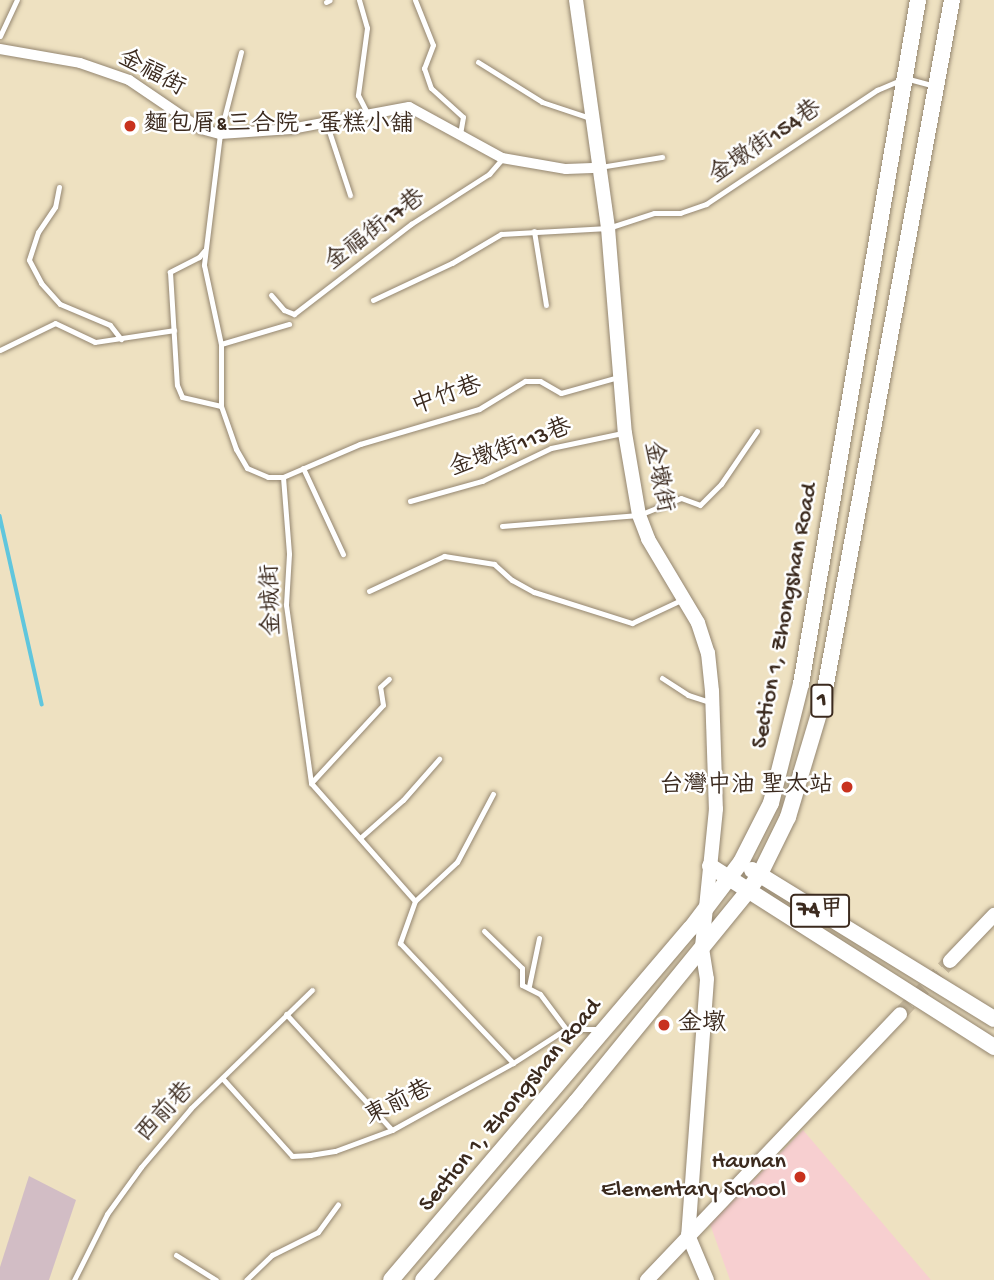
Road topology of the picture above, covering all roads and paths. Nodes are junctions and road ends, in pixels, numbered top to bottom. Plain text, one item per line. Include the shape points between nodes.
1 (17, 0) edge
2 (359, 0) edge
3 (415, 0) edge
4 (576, 0) edge
5 (918, 0) edge
6 (951, 0) edge
7 (0, 36) edge
8 (0, 49) edge
9 (241, 52) dead end
10 (478, 62) dead end
11 (905, 78) junction
12 (937, 87) junction
13 (367, 113) junction
14 (592, 118) junction
15 (326, 122) junction
16 (220, 134) junction
17 (460, 134) junction
18 (662, 157) dead end
19 (502, 158) junction
20 (598, 168) junction
21 (60, 187) dead end
22 (350, 195) dead end
23 (608, 228) junction
24 (534, 232) junction
25 (205, 251) junction
26 (271, 295) dead end
27 (373, 300) dead end
28 (546, 305) dead end
29 (289, 324) dead end
30 (174, 330) junction
31 (121, 339) junction
32 (222, 344) junction
33 (0, 349) edge
34 (621, 376) junction
35 (221, 406) junction
36 (757, 431) dead end
37 (625, 433) junction
38 (303, 468) junction
39 (283, 477) junction
40 (410, 502) dead end
41 (639, 514) junction
42 (502, 526) dead end
43 (343, 554) dead end
44 (369, 591) dead end
45 (682, 599) junction
46 (389, 678) dead end
47 (662, 678) dead end
48 (713, 703) junction
49 (439, 759) dead end
50 (311, 783) junction
51 (493, 794) dead end
52 (360, 838) junction
53 (741, 862) junction
54 (710, 866) junction
55 (760, 874) junction
56 (729, 878) junction
57 (747, 892) junction
58 (415, 901) junction
59 (706, 908) junction
60 (994, 915) edge
61 (484, 931) dead end
62 (539, 938) dead end
63 (702, 948) junction
64 (950, 961) tunnel mouth
65 (529, 986) junction
66 (312, 990) dead end
67 (286, 1014) junction
68 (901, 1014) tunnel mouth
69 (994, 1020) edge
70 (566, 1028) junction
71 (606, 1029) junction
72 (994, 1046) edge
73 (513, 1063) junction
74 (223, 1079) junction
75 (392, 1130) junction
76 (338, 1204) dead end
77 (688, 1235) junction
78 (176, 1255) dead end
79 (74, 1280) edge
80 (216, 1280) edge
81 (246, 1280) edge
82 (391, 1280) edge
83 (423, 1280) edge
84 (647, 1280) edge
85 (707, 1280) edge

1 - 7 lane
2 - 13 lane via 367,27 358,95
3 - 17 lane via 433,45 424,68 431,88 463,117
4 - 14 street, 金墩街
5 - 11 main road, Section 1, Zhongshan Road / 1
6 - 12 main road, Section 1, Zhongshan Road / 1
8 - 16 street, 金福街 via 80,63 129,80 201,129
9 - 16 lane
10 - 14 lane via 542,102
11 - 12 lane
11 - 23 lane, 金墩街154巷 via 877,90 706,204 680,213 654,213
11 - 53 main road, Section 1, Zhongshan Road / 1 via 801,684 771,803
12 - 55 main road, Section 1, Zhongshan Road / 1 via 823,700 788,817
13 - 15 street, 金福街
13 - 17 street, 金福街 via 409,107
14 - 20 street, 金墩街
15 - 16 street, 金福街
15 - 22 lane
16 - 25 lane
17 - 19 street, 金福街
18 - 20 lane
19 - 20 street, 金福街 via 566,169
19 - 26 lane, 金福街17巷 via 489,174 411,224 294,314
20 - 23 street, 金墩街
21 - 31 lane via 29,260 60,304 110,325
23 - 24 lane, 金墩街154巷
23 - 34 street, 金墩街
24 - 27 lane, 金墩街154巷 via 500,234 452,263
24 - 28 lane
25 - 30 lane via 170,272
25 - 32 lane via 204,265
29 - 32 lane
30 - 31 lane
30 - 35 lane via 177,386 182,397
31 - 33 lane via 95,342 55,323
32 - 35 lane
34 - 37 street, 金墩街
34 - 38 lane, 中竹巷 via 561,393 540,381 525,381 479,409 360,444
35 - 39 lane via 247,468 268,477
36 - 41 lane via 721,484 700,505 681,498
37 - 40 lane, 金墩街113巷 via 551,448 482,481
37 - 41 street, 金墩街
38 - 39 lane, 中竹巷
38 - 43 lane
39 - 50 lane, 金城街 via 289,554 286,605
41 - 42 lane
41 - 45 street, 金墩街
44 - 45 lane via 444,556 494,564 534,592 632,623
45 - 48 street, 金墩街 via 698,623 708,653
46 - 50 lane via 380,687 383,705
47 - 48 lane via 688,695
48 - 54 street, 金墩街 via 716,809
49 - 52 lane via 403,800
50 - 52 lane
51 - 58 lane via 457,862
52 - 58 lane
53 - 54 main road
53 - 55 main road, 74甲
53 - 56 main road, Section 1, Zhongshan Road / 1
54 - 56 main road, 74甲
54 - 59 street, 金墩街
55 - 57 main road, Section 1, Zhongshan Road / 1
55 - 69 main road, 74甲
56 - 57 main road, 74甲
56 - 59 main road, Section 1, Zhongshan Road / 1
57 - 63 main road, Section 1, Zhongshan Road / 1
57 - 72 main road, 74甲
58 - 73 lane via 400,943
59 - 63 street, 金墩街
59 - 71 main road, Section 1, Zhongshan Road / 1
60 - 64 street
61 - 65 lane via 522,968 522,985
62 - 65 lane
63 - 77 street, 金墩街 via 706,979
63 - 83 main road, Section 1, Zhongshan Road / 1
65 - 70 lane
66 - 67 lane, 西前巷
67 - 74 lane, 西前巷
67 - 75 lane
68 - 77 street
70 - 71 lane
70 - 73 lane, 東前巷
71 - 82 main road, Section 1, Zhongshan Road / 1
73 - 75 lane, 東前巷
74 - 75 lane, 東前巷 via 292,1156 335,1151
74 - 79 lane, 西前巷 via 191,1108 141,1167 107,1214
76 - 81 lane via 318,1232 272,1255
77 - 84 street
77 - 85 street
78 - 80 lane

